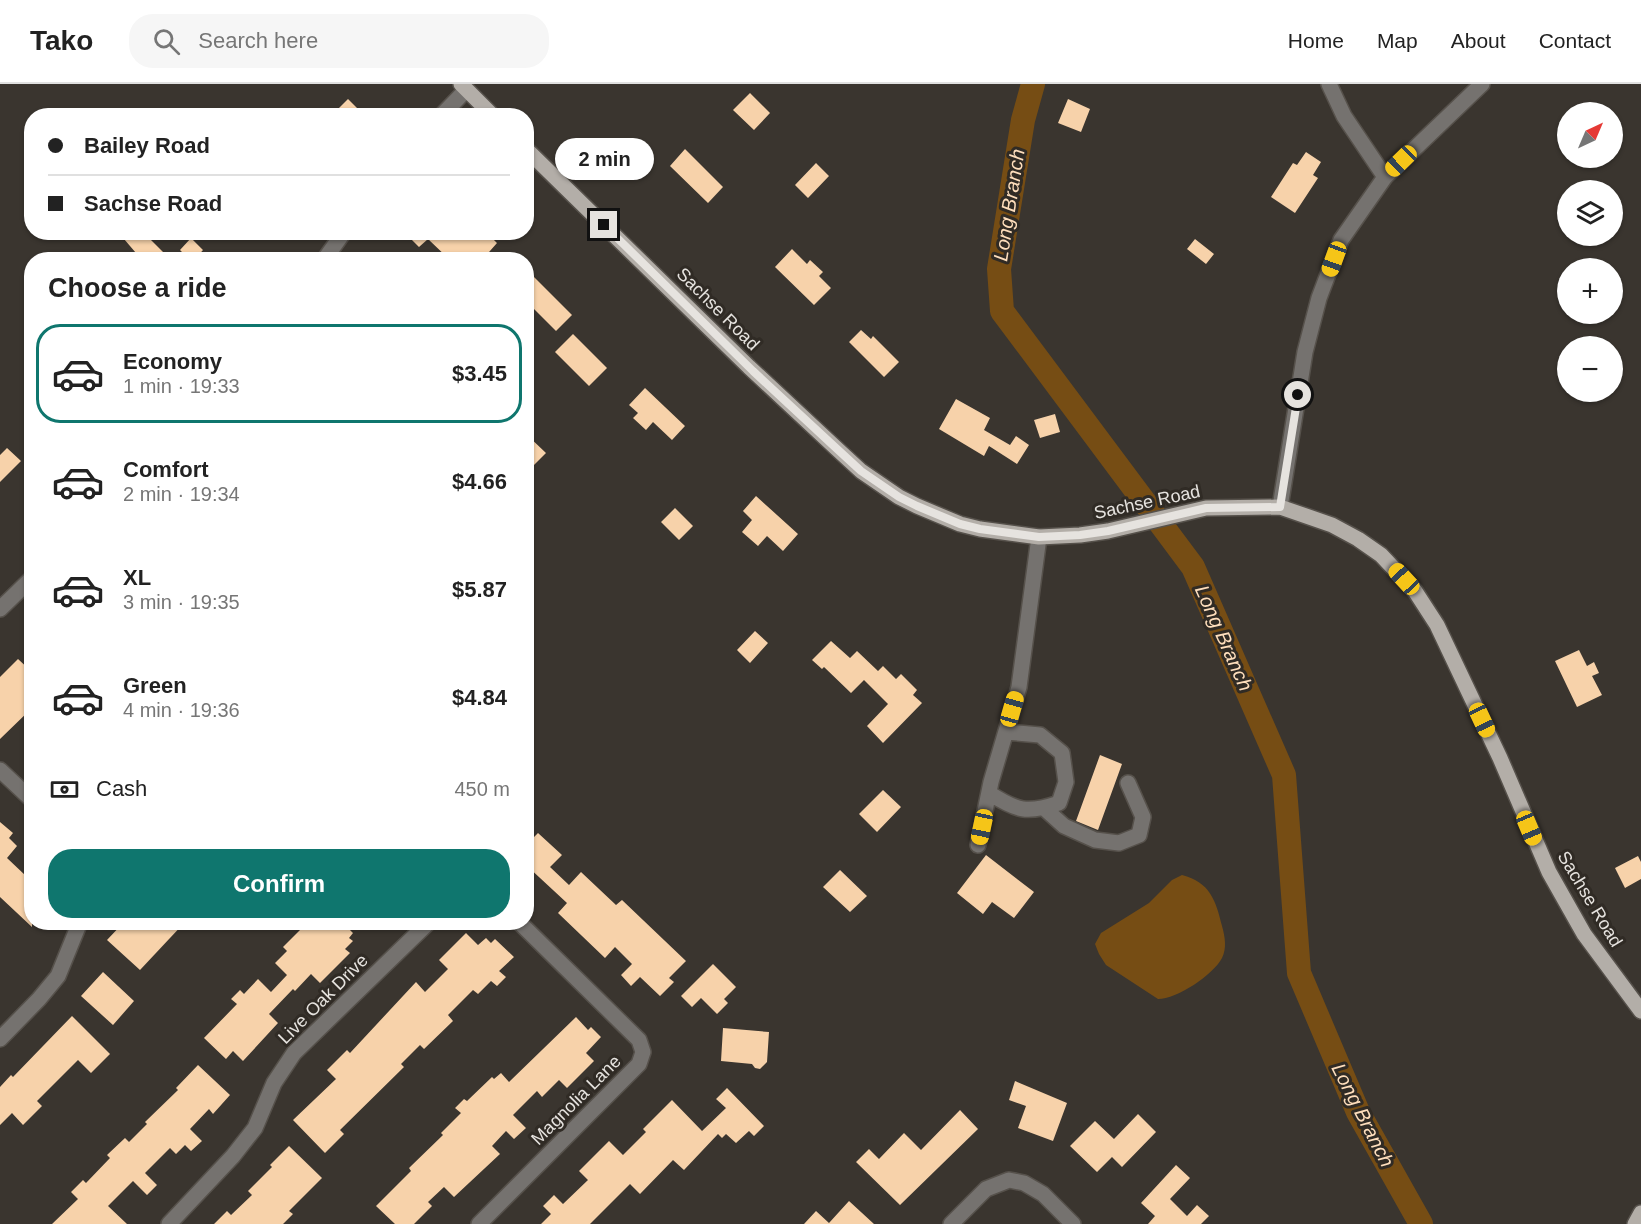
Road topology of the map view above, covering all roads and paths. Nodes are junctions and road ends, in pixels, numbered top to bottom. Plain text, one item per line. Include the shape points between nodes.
1 (1329, 84) edge
2 (1482, 84) edge
3 (464, 87) edge
4 (447, 108) edge
5 (485, 108) edge
6 (534, 157) edge
7 (1385, 177) junction
8 (1280, 507) junction
9 (1039, 537) junction
10 (24, 586) edge
11 (0, 609) edge
12 (1006, 732) junction
13 (0, 770) edge
14 (1128, 783) dead end
15 (24, 792) edge
16 (989, 793) junction
17 (1044, 808) junction
18 (978, 845) dead end
19 (77, 930) edge
20 (421, 930) edge
21 (527, 930) edge
22 (1641, 1011) edge
23 (0, 1039) edge
24 (1641, 1213) edge
25 (169, 1224) edge
26 (479, 1224) edge
27 (951, 1224) edge
28 (1073, 1224) edge
29 (1635, 1224) edge

1 - 7 street via 1344,116
2 - 7 street
3 - 4 street
3 - 5 main road
6 - 9 main road, Sachse Road via 861,471 899,497 960,524
7 - 8 street via 1341,240 1319,298 1305,352
8 - 9 main road, Sachse Road via 1206,508 1123,528
8 - 22 main road, Sachse Road via 1358,538 1381,555 1415,591 1462,676 1549,872 1584,934
9 - 12 street via 1019,687
10 - 11 street
12 - 16 street
12 - 17 street via 1040,735 1062,753 1066,782 1059,803
13 - 15 street
14 - 17 street via 1143,817 1139,835 1119,843 1095,840 1064,826
16 - 17 street via 1011,807
16 - 18 street
19 - 23 street via 58,976
20 - 25 street, Live Oak Drive via 294,1053 274,1083 255,1128
21 - 26 street, Magnolia Lane via 639,1040 642,1059
24 - 29 main road
27 - 28 street via 986,1189 1010,1180 1043,1194

